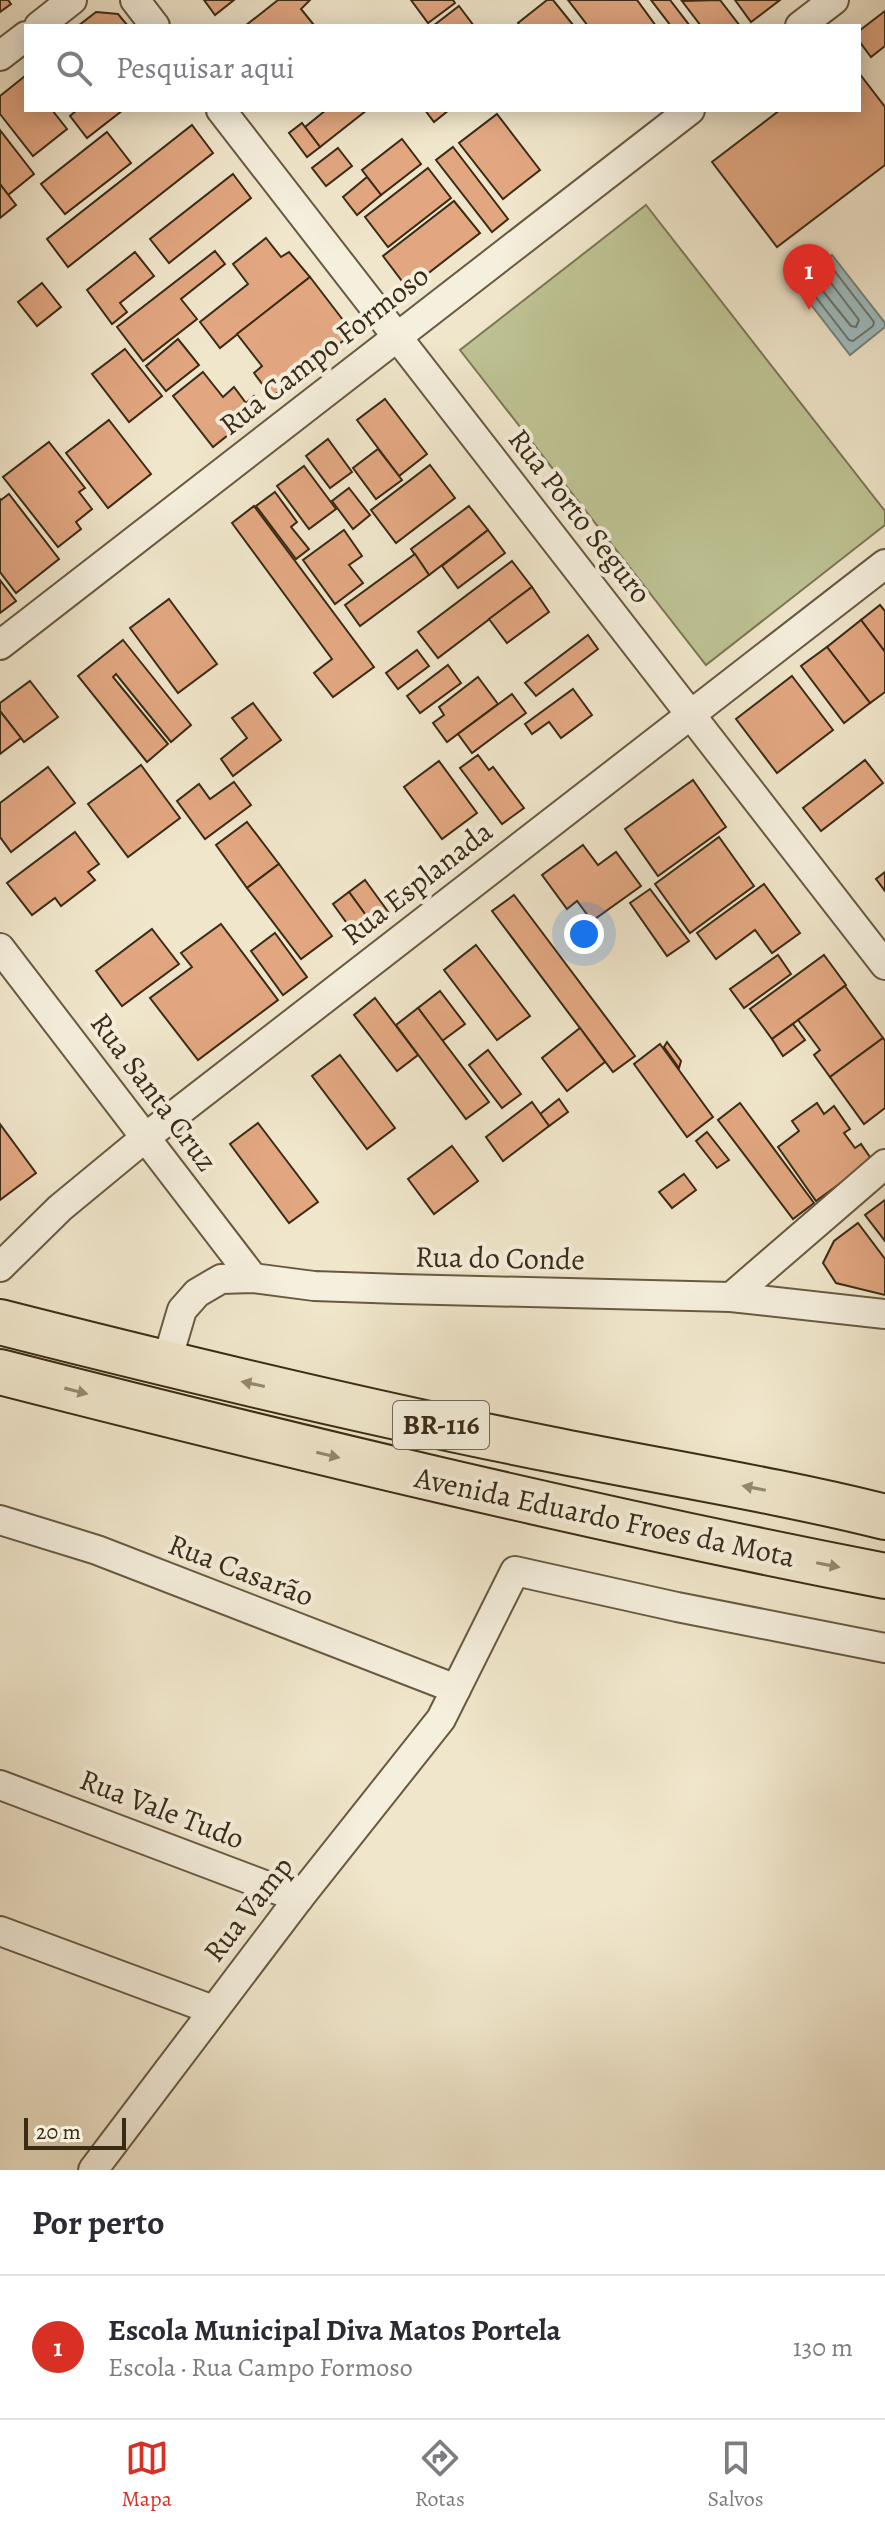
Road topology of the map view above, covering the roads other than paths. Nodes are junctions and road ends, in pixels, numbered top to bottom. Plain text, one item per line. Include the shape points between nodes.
1 (72, 0) edge
2 (135, 0) edge
3 (834, 0) edge
4 (42, 24) edge
5 (153, 24) edge
6 (803, 24) edge
7 (24, 38) edge
8 (0, 56) edge
9 (223, 112) edge
10 (687, 112) edge
11 (396, 335) junction
12 (885, 564) edge
13 (0, 645) edge
14 (690, 714) junction
15 (0, 948) edge
16 (885, 965) edge
17 (146, 1137) junction
18 (885, 1164) edge
19 (0, 1267) edge
20 (253, 1278) junction
21 (731, 1297) junction
22 (885, 1314) edge
23 (0, 1322) edge
24 (166, 1364) junction
25 (0, 1372) edge
26 (885, 1517) edge
27 (0, 1520) edge
28 (885, 1576) edge
29 (885, 1648) edge
30 (456, 1689) junction
31 (0, 1785) edge
32 (299, 1898) junction
33 (0, 1931) edge
34 (213, 2010) junction
35 (93, 2170) edge

1 - 4 street
2 - 5 street
3 - 6 street
7 - 8 street
9 - 11 street, Rua Porto Seguro
10 - 11 street, Rua Campo Formoso
11 - 13 street, Rua Campo Formoso
11 - 14 street, Rua Porto Seguro
12 - 14 street, Rua Esplanada
14 - 16 street, Rua Porto Seguro
14 - 17 street, Rua Esplanada
15 - 17 street, Rua Santa Cruz
17 - 19 street, Rua Esplanada via 60,1208
17 - 20 street, Rua Santa Cruz
18 - 21 street
20 - 21 street, Rua do Conde via 314,1286
20 - 24 street, Rua do Conde via 221,1279 197,1293 182,1310
21 - 22 street, Rua do Conde
23 - 24 highway, Avenida Eduardo Froes da Mota / BR-116
26 -> 24 highway, Avenida Eduardo Froes da Mota / BR-116
25 -> 28 highway, Avenida Eduardo Froes da Mota via 522,1500
27 - 30 street, Rua Casarão via 97,1550
29 - 30 street, Rua Vamp via 515,1571
30 - 32 street, Rua Vamp via 441,1719
31 - 32 street, Rua Vale Tudo
32 - 34 street, Rua Vamp
33 - 34 street
34 - 35 street, Rua Vamp

